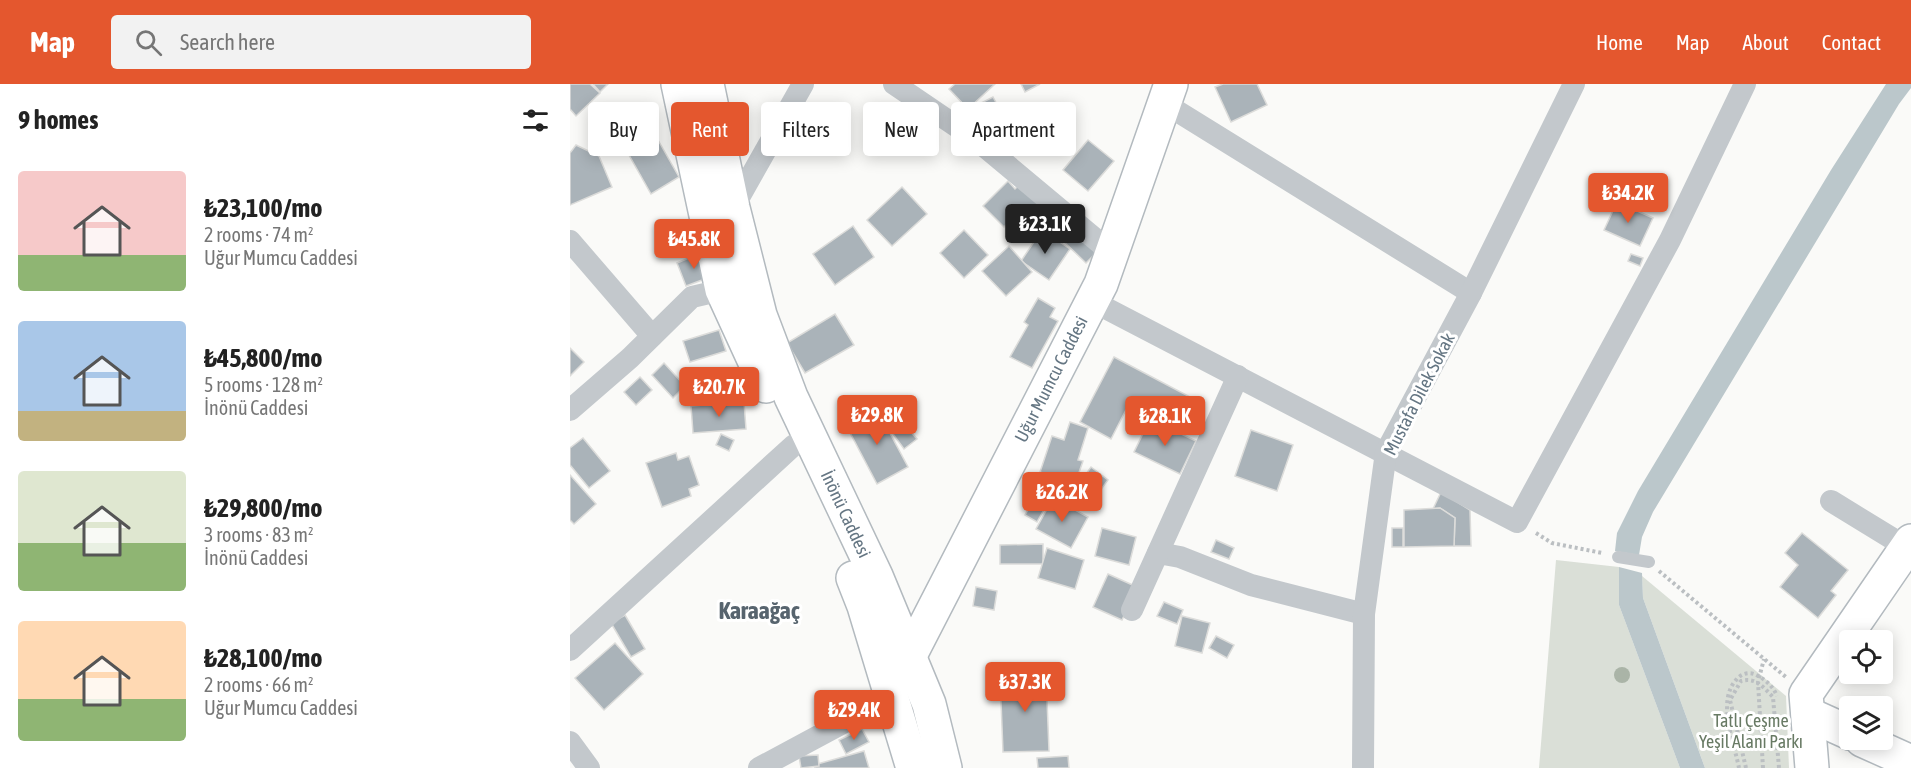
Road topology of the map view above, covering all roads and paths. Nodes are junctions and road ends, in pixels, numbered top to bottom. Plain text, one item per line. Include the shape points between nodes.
1 (678, 84) edge
2 (707, 84) edge
3 (802, 84) edge
4 (894, 84) edge
5 (1574, 84) edge
6 (1745, 84) edge
7 (1168, 93) edge
8 (733, 208) junction
9 (570, 241) edge
10 (1112, 253) junction
11 (722, 290) junction
12 (1471, 292) junction
13 (1092, 301) junction
14 (652, 336) junction
15 (1238, 376) junction
16 (570, 410) edge
17 (794, 445) junction
18 (1386, 452) junction
19 (1831, 501) dead end
20 (1518, 522) junction
21 (1909, 546) edge
22 (1158, 553) junction
23 (1618, 557) joint
24 (1649, 562) joint
25 (1132, 610) dead end
26 (1364, 614) junction
27 (570, 650) edge
28 (908, 655) junction
29 (1764, 658) junction
30 (1758, 679) junction
31 (893, 696) junction
32 (1807, 704) junction
33 (1839, 726) edge
34 (570, 742) edge
35 (1885, 750) edge
36 (1911, 762) edge
37 (589, 768) edge
38 (759, 768) edge
39 (913, 768) edge
40 (945, 768) edge
41 (1363, 768) edge
42 (1739, 768) edge
43 (1746, 768) edge
44 (1763, 768) edge
45 (1779, 768) edge
46 (1784, 768) edge
47 (1812, 768) edge

1 - 11 main road, İnönü Caddesi
2 - 8 main road, İnönü Caddesi
3 - 8 street
4 - 10 street via 978,141
5 - 12 street, Mustafa Dilek Sokak
6 - 20 street via 1670,240
7 - 10 main road, Uğur Mumcu Caddesi
7 - 12 street
8 - 28 main road, İnönü Caddesi via 760,315 791,397 876,576
9 - 14 street
10 - 13 main road, Uğur Mumcu Caddesi
11 - 14 street via 692,297
11 - 17 main road, İnönü Caddesi
12 - 18 street, Mustafa Dilek Sokak
13 - 15 street
13 - 28 main road, Uğur Mumcu Caddesi
14 - 16 street
15 - 18 street
15 - 22 street
17 - 27 street
17 - 31 main road, İnönü Caddesi via 864,606
18 - 20 street
18 - 26 street, Mustafa Dilek Sokak
19 - 21 street
20 - 23 path via 1552,543
21 - 32 main road
22 - 25 street
22 - 26 street via 1180,557 1251,585
23 - 24 lane
24 - 29 path
26 - 41 street, Mustafa Dilek Sokak
28 - 31 main road, Uğur Mumcu Caddesi
28 - 40 main road, İnönü Caddesi via 929,704
29 - 30 path
29 - 32 path
30 - 42 path via 1751,673 1740,676 1730,687 1726,703
30 - 43 path via 1741,681 1730,700
30 - 44 path
30 - 45 path via 1773,697
30 - 46 path via 1765,679 1777,693
31 - 38 street
31 - 39 main road, İnönü Caddesi
32 - 33 main road
32 - 47 main road
34 - 37 street
35 - 36 main road

